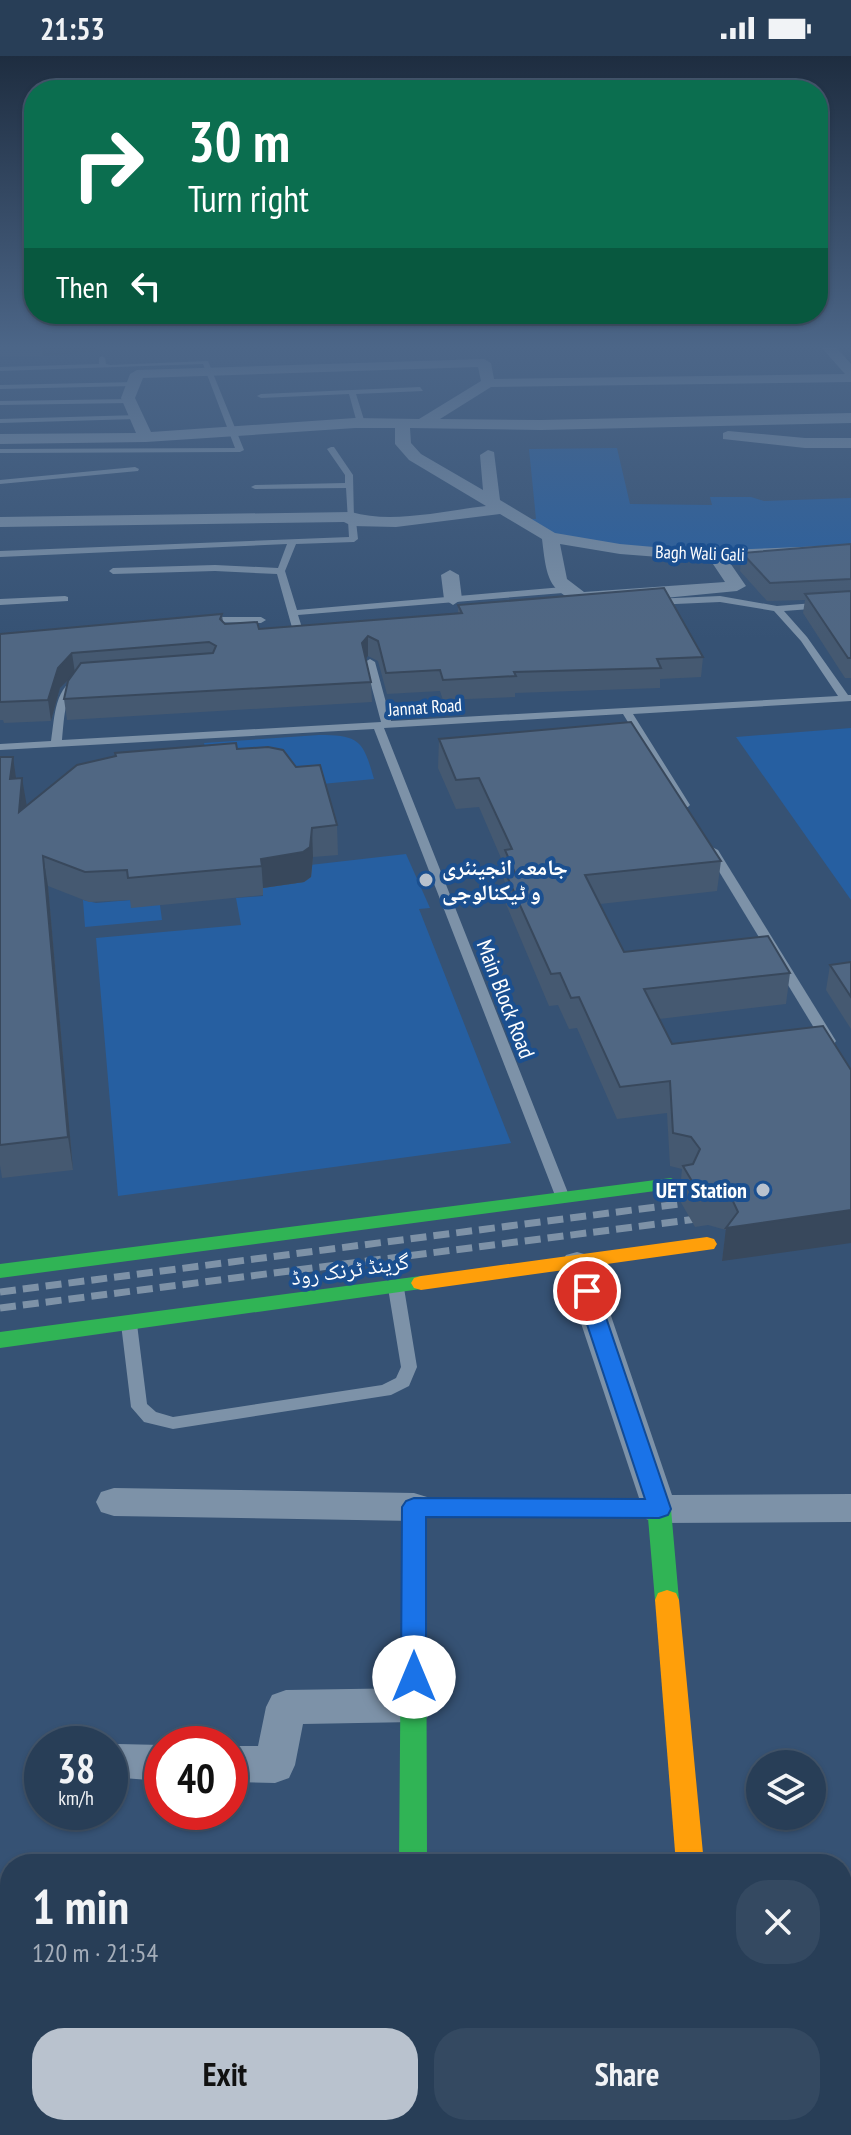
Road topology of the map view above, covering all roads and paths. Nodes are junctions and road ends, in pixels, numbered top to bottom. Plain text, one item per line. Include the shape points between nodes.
1 (237, 444) edge
2 (403, 444) edge
3 (331, 449) dead end
4 (0, 451) edge
5 (488, 455) dead end
6 (135, 469) dead end
7 (0, 482) edge
8 (349, 485) junction
9 (255, 487) dead end
10 (497, 505) junction
11 (352, 519) junction
12 (0, 522) edge
13 (550, 537) junction
14 (292, 542) junction
15 (851, 550) edge
16 (0, 554) edge
17 (716, 556) junction
18 (113, 571) dead end
19 (281, 571) junction
20 (450, 575) dead end
21 (563, 590) junction
22 (65, 599) dead end
23 (453, 599) junction
24 (0, 602) edge
25 (851, 603) edge
26 (586, 604) junction
27 (777, 609) junction
28 (292, 613) junction
29 (199, 619) edge
30 (261, 620) dead end
31 (314, 630) edge
32 (298, 631) junction
33 (284, 633) edge
34 (370, 662) edge
35 (92, 675) edge
36 (848, 698) edge
37 (626, 710) junction
38 (383, 725) junction
39 (56, 744) junction
40 (0, 747) edge
41 (693, 819) edge
42 (701, 832) edge
43 (834, 1050) edge
44 (671, 1184) dead end
45 (563, 1198) junction
46 (707, 1244) dead end
47 (577, 1263) junction
48 (0, 1271) edge
49 (396, 1288) junction
50 (129, 1323) junction
51 (0, 1340) edge
52 (114, 1502) dead end
53 (414, 1507) junction
54 (851, 1508) edge
55 (659, 1509) junction
56 (414, 1705) junction
57 (248, 1764) edge
58 (413, 1854) edge
59 (689, 1854) edge

1 - 4 lane via 240,450
2 - 10 street, Bagh Wali Gali via 415,457
3 - 8 lane via 349,475
5 - 10 street
6 - 7 lane
8 - 9 lane
8 - 11 lane
10 - 11 street via 396,522
10 - 13 street, Bagh Wali Gali
11 - 12 street
11 - 14 lane via 354,539
13 - 17 street, Bagh Wali Gali
13 - 21 street
14 - 16 lane
14 - 19 lane
15 - 17 street, Bagh Wali Gali
17 - 26 street via 737,586
18 - 19 lane
19 - 28 lane
20 - 23 street
21 - 23 lane
21 - 26 street
22 - 24 lane
23 - 28 lane
25 - 27 lane
26 - 27 lane via 708,598
27 - 36 lane
28 - 32 lane
29 - 30 lane
31 - 32 lane
32 - 33 lane
34 - 38 lane, Main Block Road
35 - 39 lane via 64,691
36 - 37 lane, Jannat Road
37 - 38 lane, Jannat Road
37 - 41 lane
38 - 39 lane, Jannat Road
38 - 45 lane, Main Block Road
39 - 40 lane, Jannat Road
42 - 43 lane
44 - 45 main road, گرینڈ ٹرنک روڈ
45 - 48 main road, گرینڈ ٹرنک روڈ
46 - 47 main road, گرینڈ ٹرنک روڈ
47 - 49 main road, گرینڈ ٹرنک روڈ
47 - 55 street
49 - 50 main road, گرینڈ ٹرنک روڈ
49 - 50 lane via 409,1367 403,1382 385,1391 173,1423 150,1417 139,1407
50 - 51 main road, گرینڈ ٹرنک روڈ
52 - 53 street
53 - 55 main road
53 - 56 main road
54 - 55 street
55 - 59 main road
56 - 57 street via 286,1707 275,1765
56 - 58 main road

